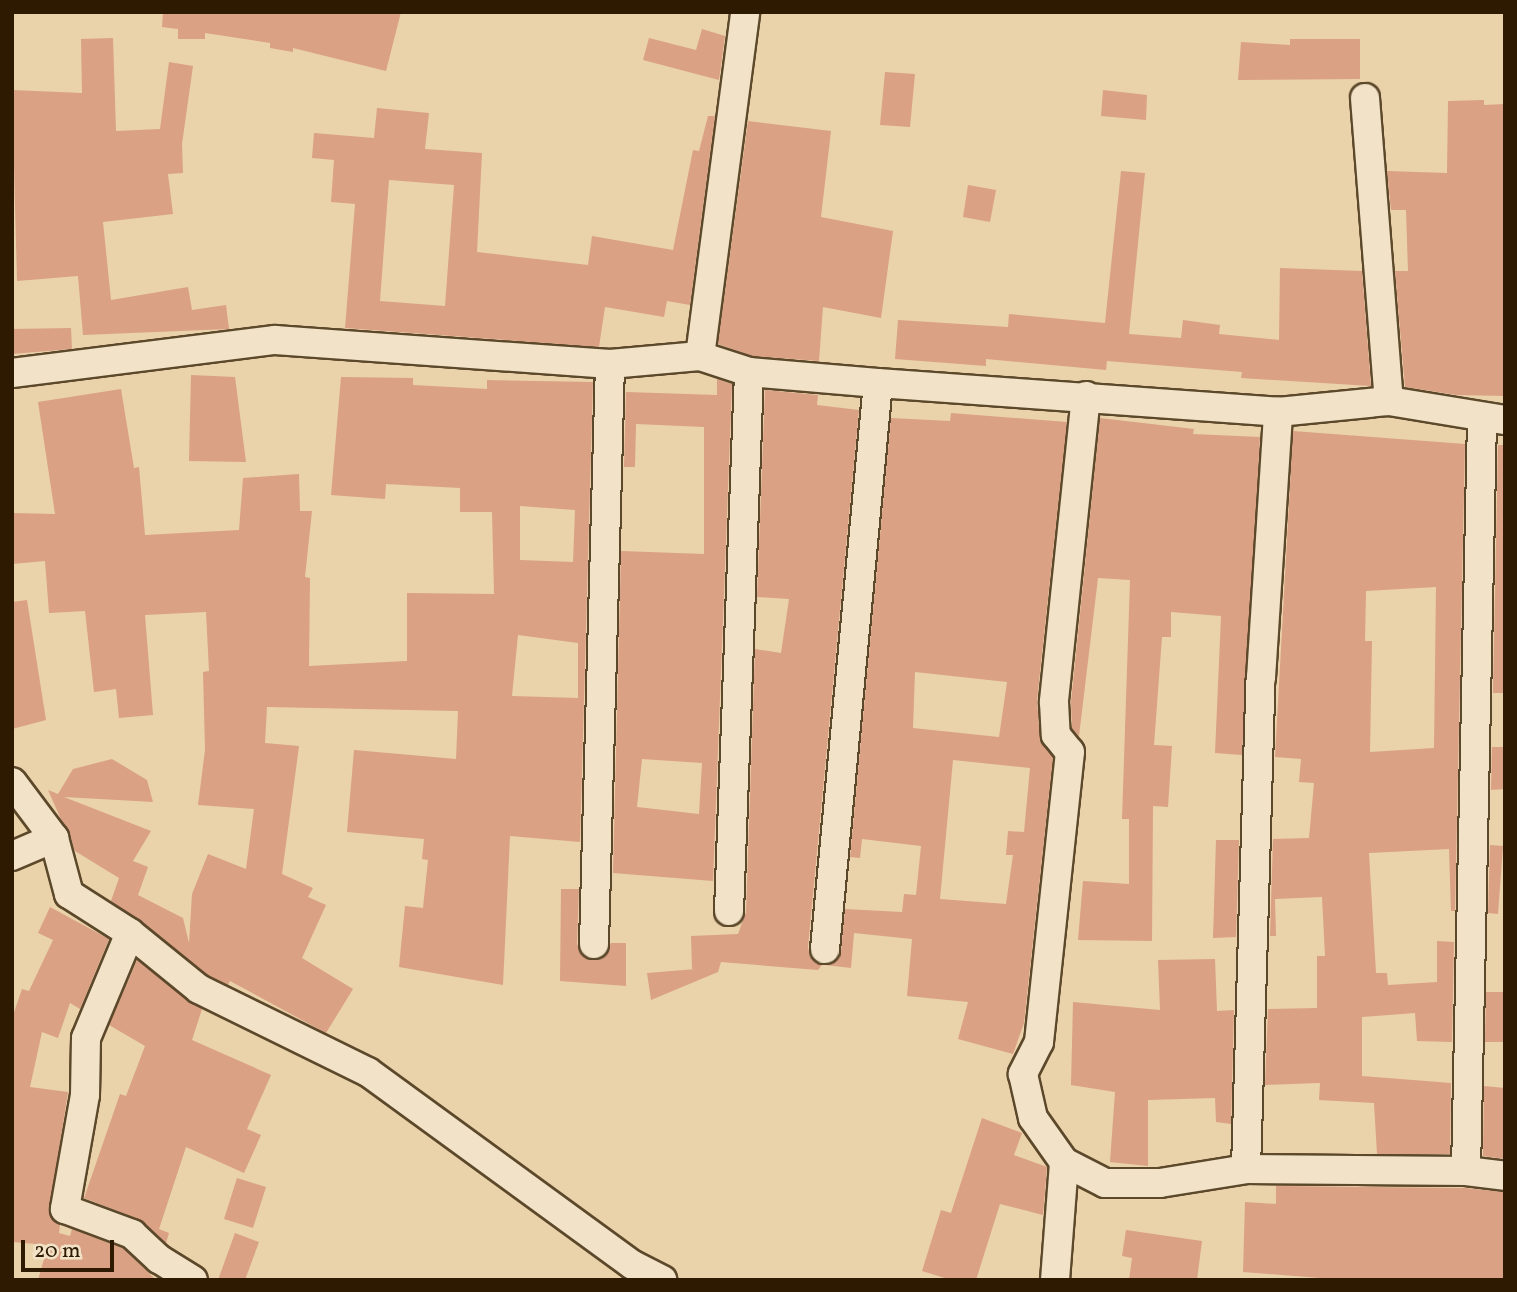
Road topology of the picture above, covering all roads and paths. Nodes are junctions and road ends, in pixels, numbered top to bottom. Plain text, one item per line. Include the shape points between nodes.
1 (744, 12) edge
2 (1365, 98) dead end
3 (700, 356) junction
4 (610, 364) junction
5 (749, 372) junction
6 (12, 373) edge
7 (878, 383) junction
8 (1086, 396) junction
9 (1389, 401) junction
10 (1278, 412) junction
11 (1493, 420) edge
12 (12, 782) edge
13 (54, 838) junction
14 (12, 856) edge
15 (729, 911) dead end
16 (130, 933) junction
17 (594, 944) dead end
18 (825, 949) dead end
19 (1064, 1162) junction
20 (1246, 1169) junction
21 (1466, 1171) junction
22 (1505, 1176) edge
23 (193, 1280) edge
24 (662, 1280) edge
25 (1055, 1280) edge

1 - 3 street
2 - 9 street
3 - 4 street
3 - 5 street
4 - 6 street via 275,340
4 - 17 street
5 - 7 street
5 - 15 street
7 - 8 street
7 - 18 street
8 - 10 street
8 - 19 street via 1054,702 1056,735 1070,752 1039,1042 1023,1074 1033,1118
9 - 10 street
9 - 11 street
10 - 20 street via 1261,678
11 - 21 street
12 - 13 street
13 - 14 street
13 - 16 street via 69,894
16 - 23 street via 86,1038 85,1095 65,1209 132,1234 159,1259
16 - 24 street via 199,989 368,1072 633,1265
19 - 20 street via 1105,1183 1160,1183
19 - 25 street
20 - 21 street
21 - 22 street

